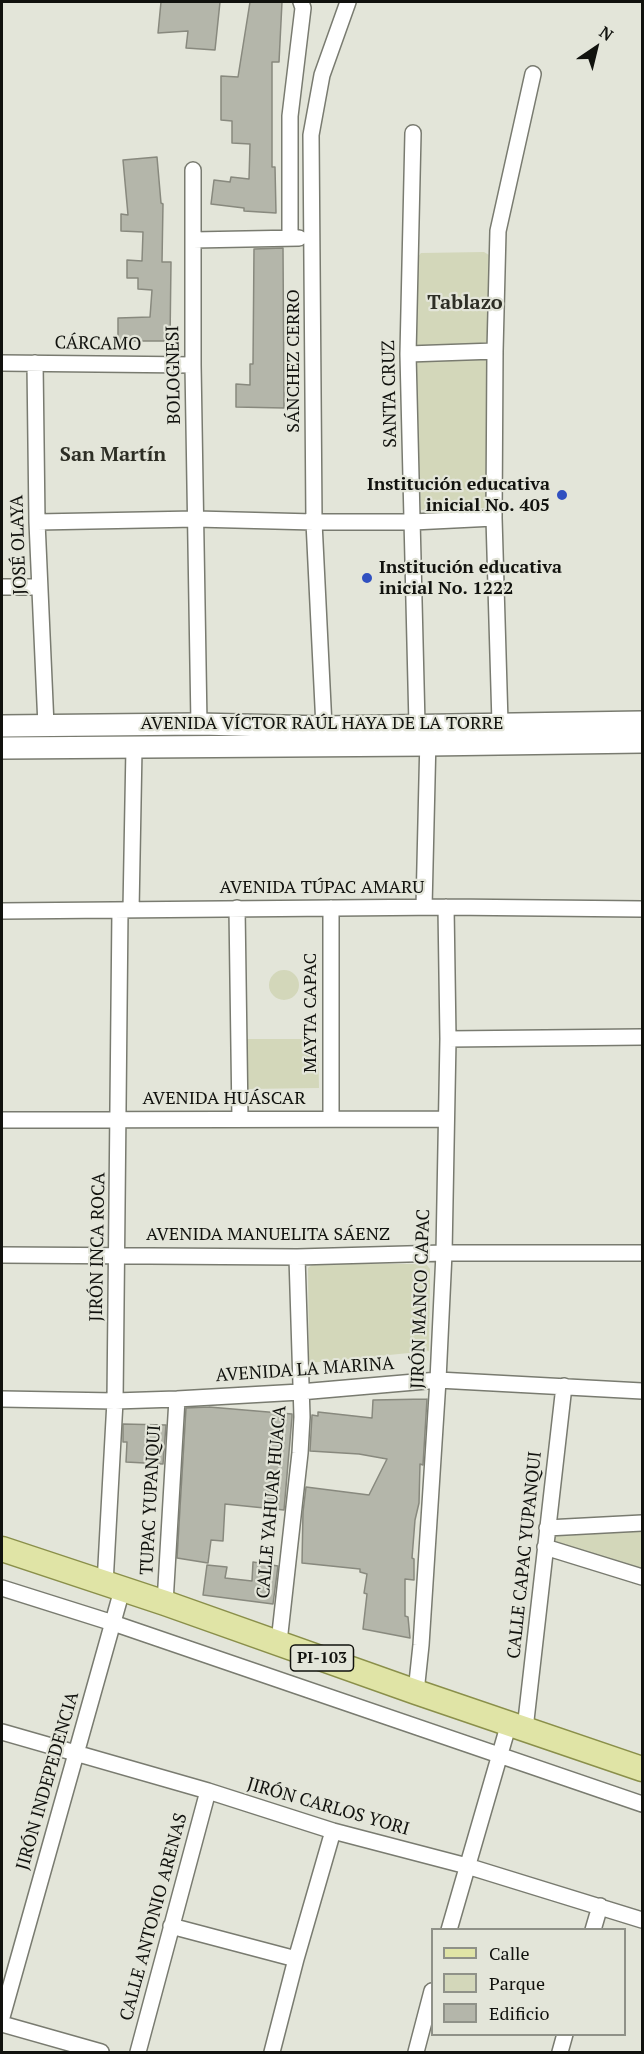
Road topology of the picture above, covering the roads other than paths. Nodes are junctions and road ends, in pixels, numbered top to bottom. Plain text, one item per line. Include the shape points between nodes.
1 (301, 2) edge
2 (348, 2) edge
3 (533, 74) dead end
4 (413, 133) dead end
5 (193, 170) dead end
6 (290, 237) junction
7 (311, 238) junction
8 (193, 240) junction
9 (495, 351) junction
10 (408, 354) junction
11 (2, 363) edge
12 (35, 363) junction
13 (193, 365) junction
14 (494, 518) junction
15 (196, 519) junction
16 (37, 522) junction
17 (314, 522) junction
18 (413, 522) junction
19 (2, 587) edge
20 (39, 587) junction
21 (642, 722) edge
22 (500, 723) junction
23 (199, 724) junction
24 (2, 726) edge
25 (46, 726) junction
26 (324, 727) junction
27 (424, 732) junction
28 (642, 742) edge
29 (2, 748) edge
30 (134, 748) junction
31 (424, 907) junction
32 (446, 907) junction
33 (237, 908) junction
34 (331, 908) junction
35 (642, 909) edge
36 (126, 910) junction
37 (2, 911) edge
38 (642, 1037) edge
39 (448, 1039) junction
40 (2, 1119) edge
41 (118, 1119) junction
42 (240, 1119) junction
43 (331, 1119) junction
44 (446, 1119) junction
45 (444, 1253) junction
46 (642, 1253) edge
47 (2, 1255) edge
48 (118, 1256) junction
49 (297, 1257) junction
50 (438, 1380) junction
51 (564, 1386) junction
52 (642, 1391) edge
53 (300, 1392) junction
54 (2, 1399) edge
55 (177, 1399) junction
56 (115, 1401) junction
57 (642, 1524) edge
58 (547, 1528) junction
59 (545, 1547) junction
60 (2, 1549) edge
61 (642, 1577) edge
62 (114, 1587) junction
63 (2, 1588) edge
64 (165, 1603) junction
65 (113, 1623) junction
66 (279, 1642) junction
67 (416, 1692) junction
68 (517, 1726) junction
69 (2, 1732) edge
70 (76, 1754) junction
71 (499, 1757) junction
72 (642, 1769) edge
73 (208, 1791) junction
74 (642, 1804) edge
75 (333, 1831) junction
76 (467, 1866) junction
77 (600, 1906) junction
78 (642, 1920) edge
79 (171, 1926) junction
80 (449, 1928) edge
81 (593, 1928) edge
82 (296, 1959) junction
83 (431, 1995) edge
84 (2, 2018) edge
85 (2, 2024) edge
86 (564, 2036) edge
87 (101, 2052) edge
88 (138, 2052) edge
89 (272, 2052) edge
90 (416, 2052) edge
91 (560, 2052) edge

1 - 6 street via 290,116
2 - 7 street, SÁNCHEZ CERRO via 322,75 312,126
3 - 9 street via 498,231
4 - 10 street, SANTA CRUZ
5 - 8 street, BOLOGNESI
6 - 7 street
6 - 8 street
7 - 17 street, SÁNCHEZ CERRO
8 - 13 street, BOLOGNESI
9 - 10 street
9 - 14 street
10 - 18 street, SANTA CRUZ
11 - 12 street, CÁRCAMO
12 - 13 street, CÁRCAMO
12 - 16 street, JOSÉ OLAYA
13 - 15 street, BOLOGNESI
14 - 18 street
14 - 22 street
15 - 16 street
15 - 17 street
15 - 23 street, BOLOGNESI
16 - 20 street, JOSÉ OLAYA
17 - 18 street
17 - 26 street, SÁNCHEZ CERRO
18 - 27 street, SANTA CRUZ
19 - 20 street
20 - 25 street, JOSÉ OLAYA
21 - 22 main road, AVENIDA VÍCTOR RAÚL HAYA DE LA TORRE
22 - 27 main road, AVENIDA VÍCTOR RAÚL HAYA DE LA TORRE
23 - 25 main road, AVENIDA VÍCTOR RAÚL HAYA DE LA TORRE
23 - 26 main road, AVENIDA VÍCTOR RAÚL HAYA DE LA TORRE
24 - 25 main road, AVENIDA VÍCTOR RAÚL HAYA DE LA TORRE
26 - 27 main road, AVENIDA VÍCTOR RAÚL HAYA DE LA TORRE
27 - 28 main road, AVENIDA VÍCTOR RAÚL HAYA DE LA TORRE
27 - 30 main road, AVENIDA VÍCTOR RAÚL HAYA DE LA TORRE
27 - 31 street, SANTA CRUZ
29 - 30 main road, AVENIDA VÍCTOR RAÚL HAYA DE LA TORRE
30 - 36 street, JIRÓN INCA ROCA
31 - 32 street, AVENIDA TÚPAC AMARU
31 - 34 street, AVENIDA TÚPAC AMARU
32 - 35 street, AVENIDA TÚPAC AMARU
32 - 39 street, JIRÓN MANCO CAPAC
33 - 34 street, AVENIDA TÚPAC AMARU
33 - 36 street, AVENIDA TÚPAC AMARU
33 - 42 street
34 - 43 street, MAYTA CAPAC
36 - 37 street, AVENIDA TÚPAC AMARU
36 - 41 street, JIRÓN INCA ROCA
38 - 39 street
39 - 44 street, JIRÓN MANCO CAPAC
40 - 41 street, AVENIDA HUÁSCAR
41 - 42 street, AVENIDA HUÁSCAR
41 - 48 street, JIRÓN INCA ROCA
42 - 43 street, AVENIDA HUÁSCAR
43 - 44 street, AVENIDA HUÁSCAR
44 - 45 street, JIRÓN MANCO CAPAC
45 - 46 street, AVENIDA MANUELITA SÁENZ
45 - 49 street, AVENIDA MANUELITA SÁENZ
45 - 50 street, JIRÓN MANCO CAPAC
47 - 48 street, AVENIDA MANUELITA SÁENZ
48 - 49 street, AVENIDA MANUELITA SÁENZ
48 - 56 street, JIRÓN INCA ROCA
49 - 53 street, CALLE YAHUAR HUACA
50 - 51 street, AVENIDA LA MARINA
50 - 53 street, AVENIDA LA MARINA
50 - 67 street, JIRÓN MANCO CAPAC
51 - 52 street, AVENIDA LA MARINA
51 - 58 street, CALLE CAPAC YUPANQUI
53 - 55 street, AVENIDA LA MARINA
53 - 66 street, CALLE YAHUAR HUACA via 300,1453
54 - 56 street, AVENIDA LA MARINA
55 - 56 street, AVENIDA LA MARINA
55 - 64 street, TUPAC YUPANQUI
56 - 62 street, JIRÓN INCA ROCA
57 - 58 street
58 - 59 street, CALLE CAPAC YUPANQUI
59 - 61 street
59 - 68 street, CALLE CAPAC YUPANQUI
60 - 62 main road, PI-103
62 - 64 main road, PI-103
62 - 65 street, JIRÓN INDEPEDENCIA
63 - 65 street
64 - 66 main road, PI-103
65 - 70 street, JIRÓN INDEPEDENCIA
65 - 71 street
66 - 67 main road, PI-103
67 - 68 main road, PI-103
68 - 71 street, CALLE CAPAC YUPANQUI
68 - 72 main road, PI-103
69 - 70 street, JIRÓN CARLOS YORI
70 - 73 street, JIRÓN CARLOS YORI
70 - 84 street, JIRÓN INDEPEDENCIA
71 - 74 street
71 - 76 street, CALLE CAPAC YUPANQUI
73 - 75 street, JIRÓN CARLOS YORI
73 - 79 street, CALLE ANTONIO ARENAS
75 - 76 street, JIRÓN CARLOS YORI
75 - 82 street
76 - 77 street, JIRÓN CARLOS YORI
76 - 80 street, CALLE CAPAC YUPANQUI
77 - 78 street, JIRÓN CARLOS YORI
77 - 81 street
79 - 82 street
79 - 88 street, CALLE ANTONIO ARENAS
82 - 89 street
83 - 90 street
85 - 87 street
86 - 91 street

